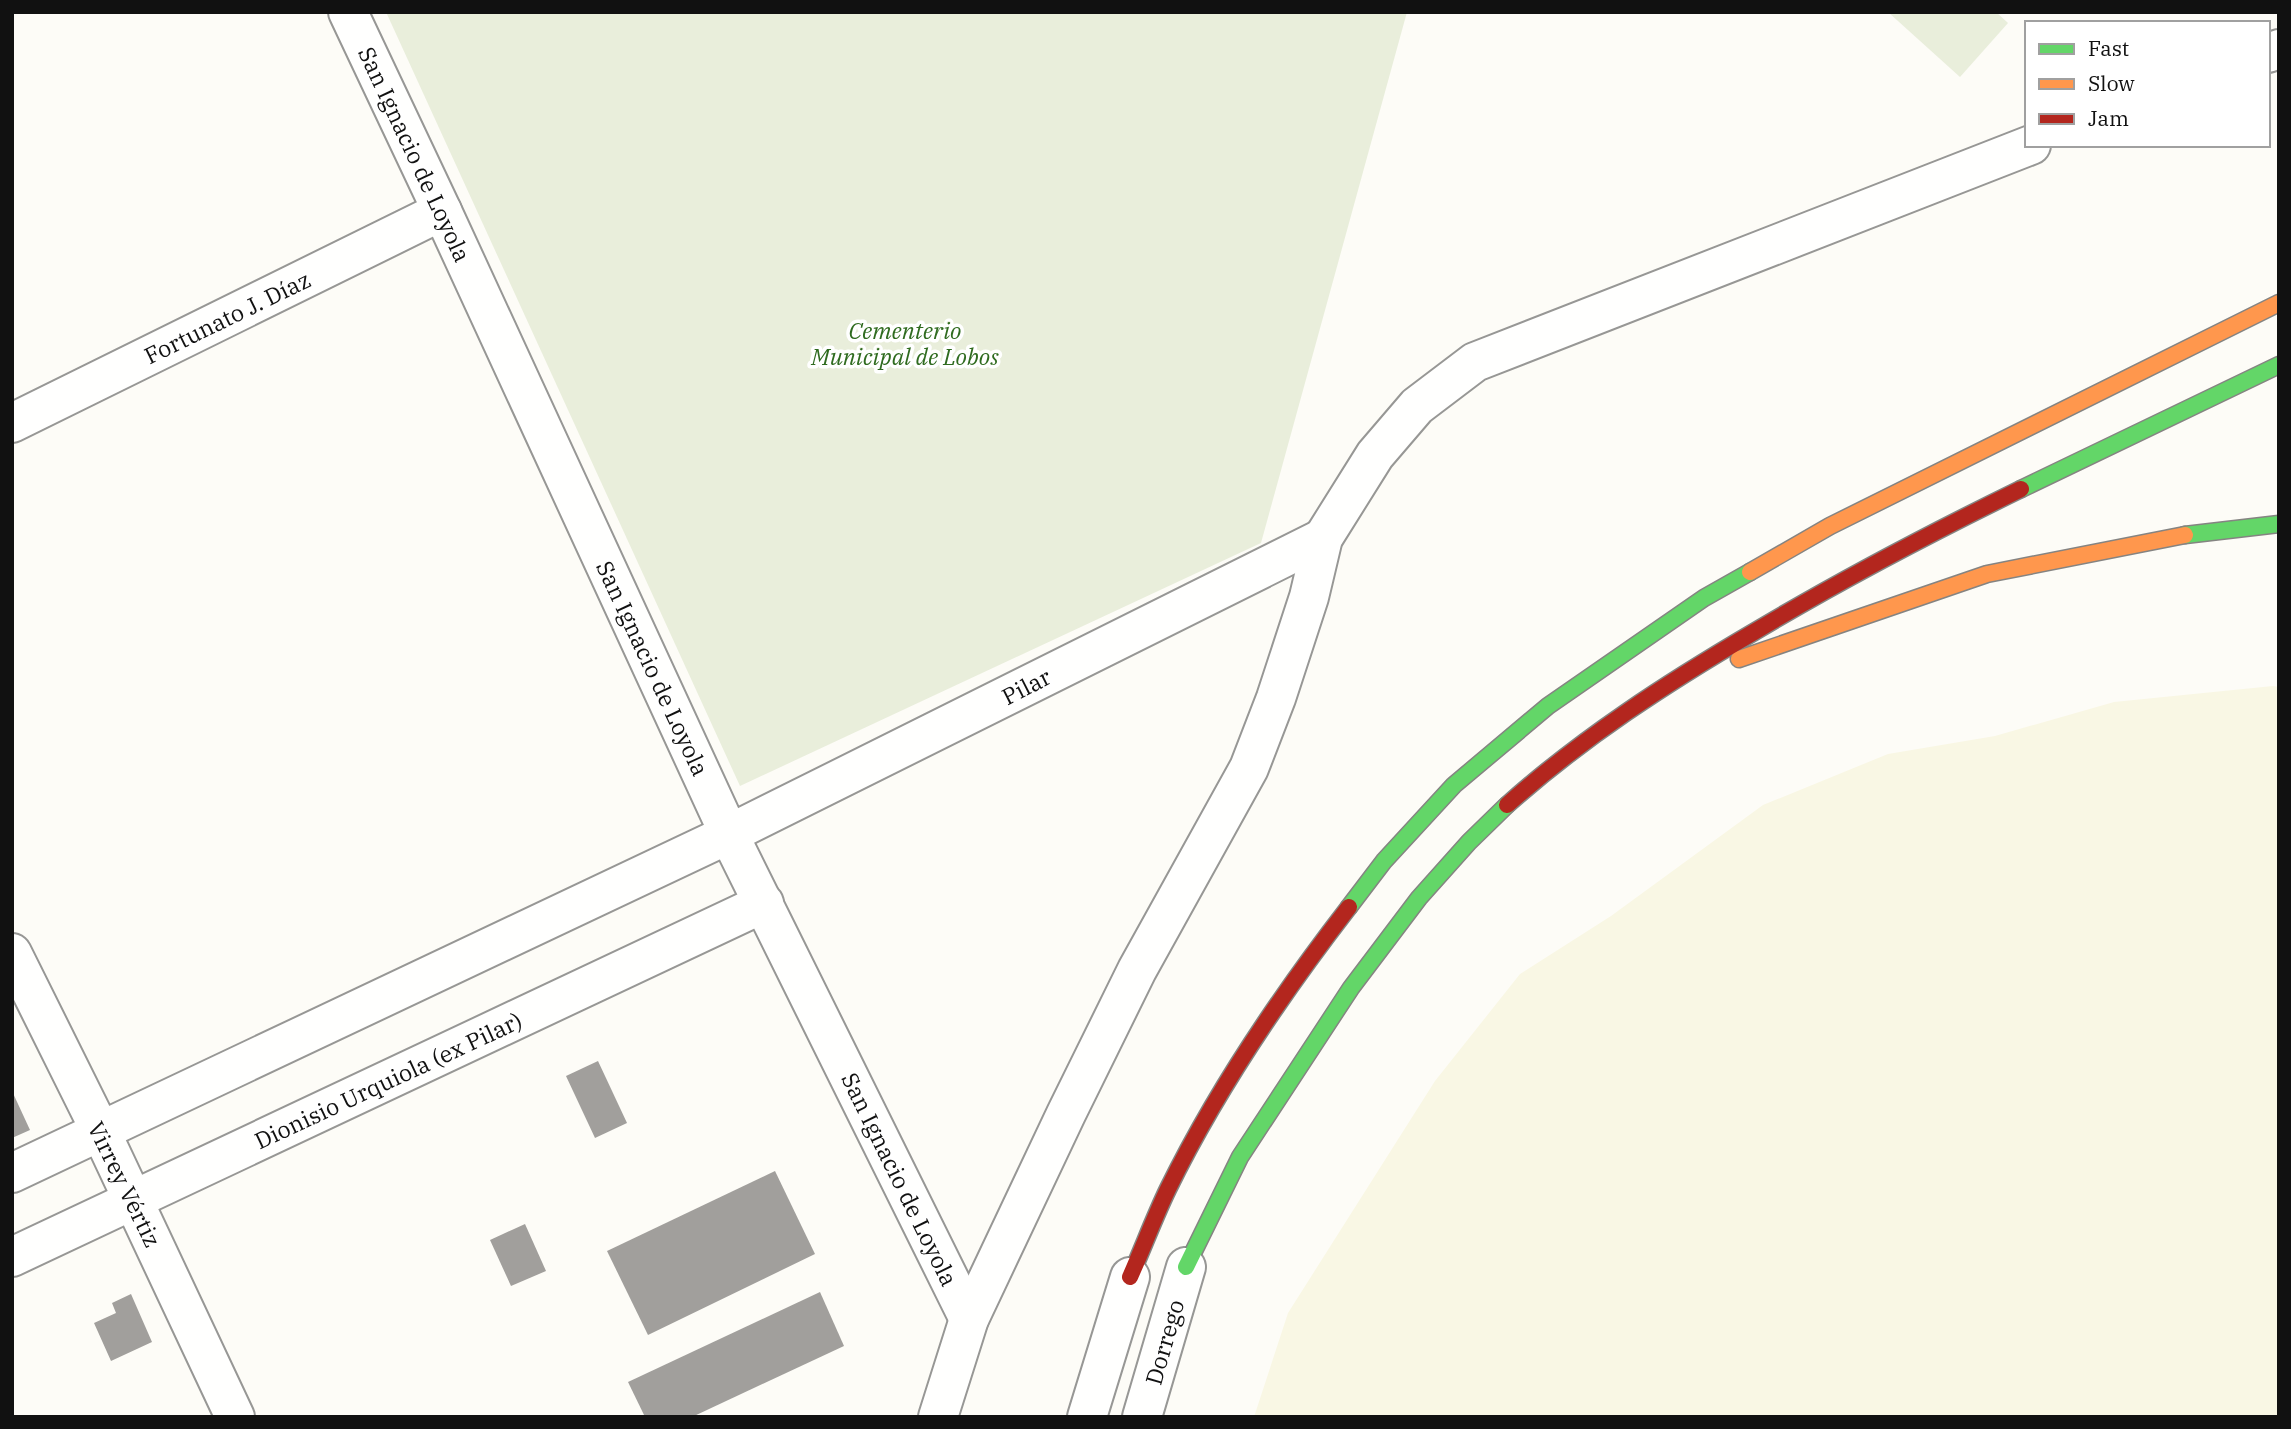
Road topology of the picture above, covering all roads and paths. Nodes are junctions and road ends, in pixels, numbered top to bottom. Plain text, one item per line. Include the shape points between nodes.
1 (348, 12) edge
2 (2026, 147) edge
3 (442, 211) junction
4 (2279, 303) edge
5 (2279, 365) edge
6 (12, 423) edge
7 (2279, 524) edge
8 (1323, 538) junction
9 (1665, 686) junction
10 (729, 834) junction
11 (764, 904) junction
12 (12, 953) edge
13 (101, 1132) junction
14 (12, 1173) edge
15 (133, 1200) junction
16 (12, 1257) edge
17 (1186, 1267) joint
18 (1130, 1277) joint
19 (969, 1319) junction
20 (235, 1417) edge
21 (938, 1417) edge
22 (1087, 1417) edge
23 (1142, 1417) edge

1 - 3 street, San Ignacio de Loyola
2 - 8 street via 1475,362 1408,416 1375,455
3 - 6 street, Fortunato J. Díaz
3 - 10 street, San Ignacio de Loyola
4 - 18 main road via 1830,526 1704,598 1538,715 1454,785 1384,861 1303,967 1218,1098 1168,1189
5 - 9 main road via 1821,592
7 - 9 main road via 2177,536 1987,574
8 - 10 street, Pilar
8 - 19 street via 1309,597 1249,768 1137,970
9 - 17 main road via 1552,765 1469,841 1420,897 1357,979 1236,1165
10 - 11 street, San Ignacio de Loyola
10 - 13 street
11 - 15 street, Dionisio Urquiola (ex Pilar)
11 - 19 street, San Ignacio de Loyola
12 - 13 street, Virrey Vértiz
13 - 14 street
13 - 15 street, Virrey Vértiz
15 - 16 street, Dionisio Urquiola (ex Pilar)
15 - 20 street, Virrey Vértiz
17 - 23 street, Dorrego
18 - 22 street
19 - 21 street

